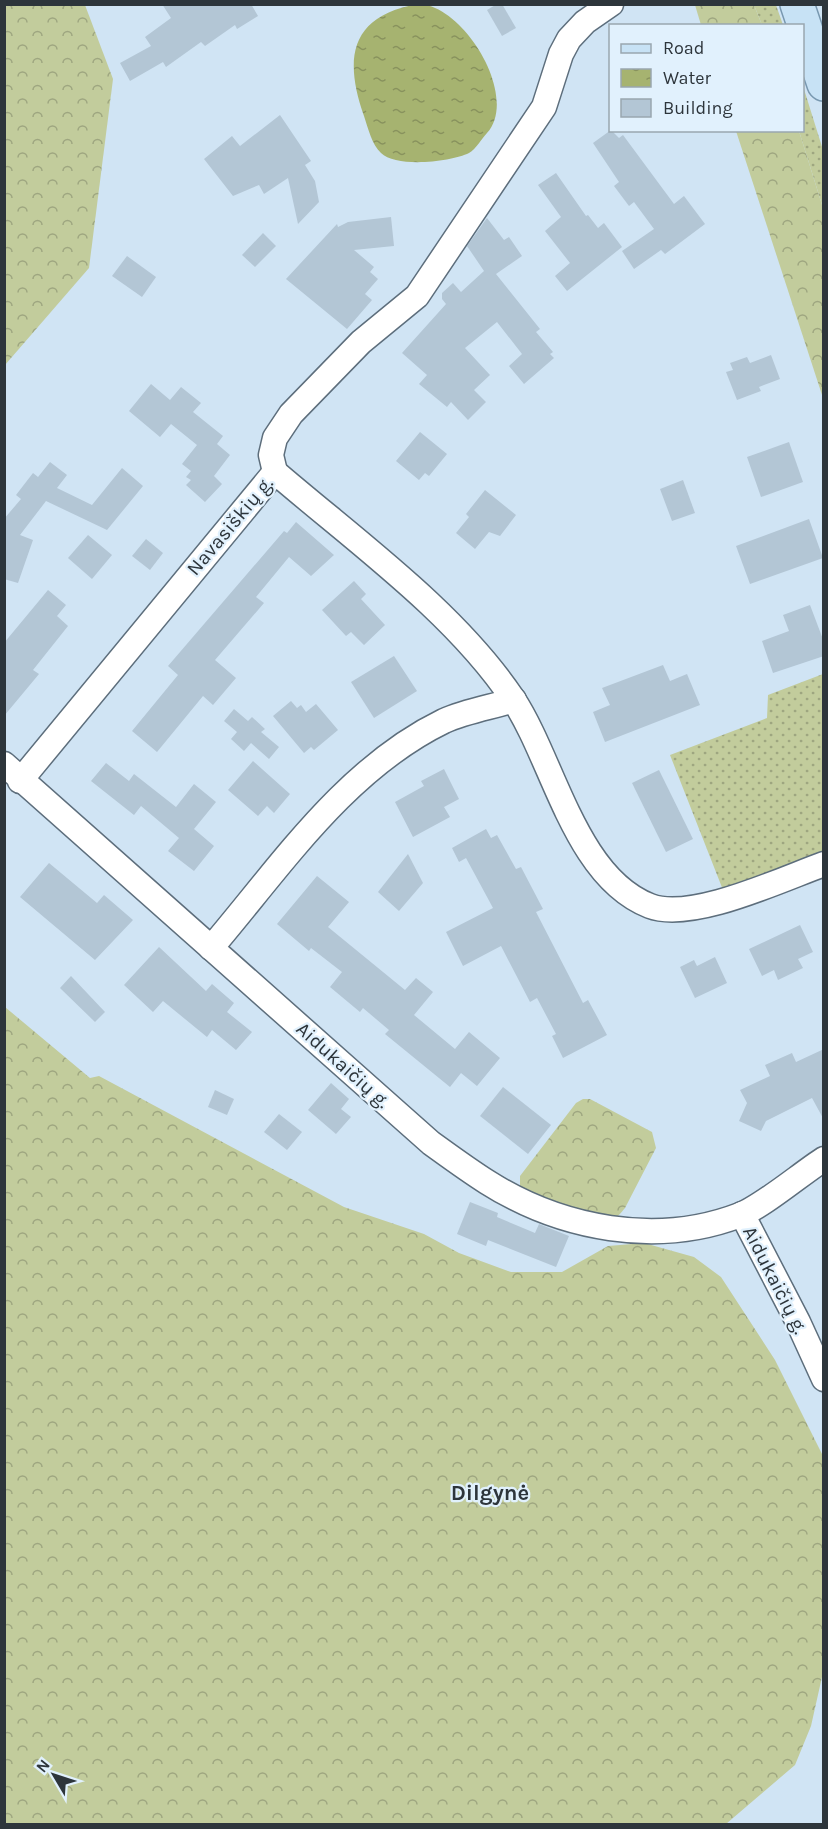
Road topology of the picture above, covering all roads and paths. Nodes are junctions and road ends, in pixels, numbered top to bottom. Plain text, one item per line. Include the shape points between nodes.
1 (611, 4) edge
2 (797, 4) edge
3 (804, 24) edge
4 (804, 25) edge
5 (824, 84) edge
6 (274, 472) junction
7 (514, 700) junction
8 (12, 772) edge
9 (823, 865) edge
10 (212, 948) junction
11 (824, 1159) edge
12 (742, 1215) junction
13 (824, 1379) edge

1 - 6 street via 569,39 544,107 417,296 361,342 291,414 275,438 271,455
2 - 3 main road
4 - 5 main road
6 - 7 street, Navasiškių g. via 466,639
6 - 8 street, Navasiškių g.
7 - 9 street, Navasiškių g. via 589,850 608,876 629,895 673,911 716,903
7 - 10 street via 446,720 386,756 339,797
8 - 10 street, Aidukaičių g.
10 - 12 street, Aidukaičių g. via 431,1143 488,1183 535,1207 591,1227 652,1232
11 - 12 street, Aidukaičių g.
12 - 13 street, Aidukaičių g.

